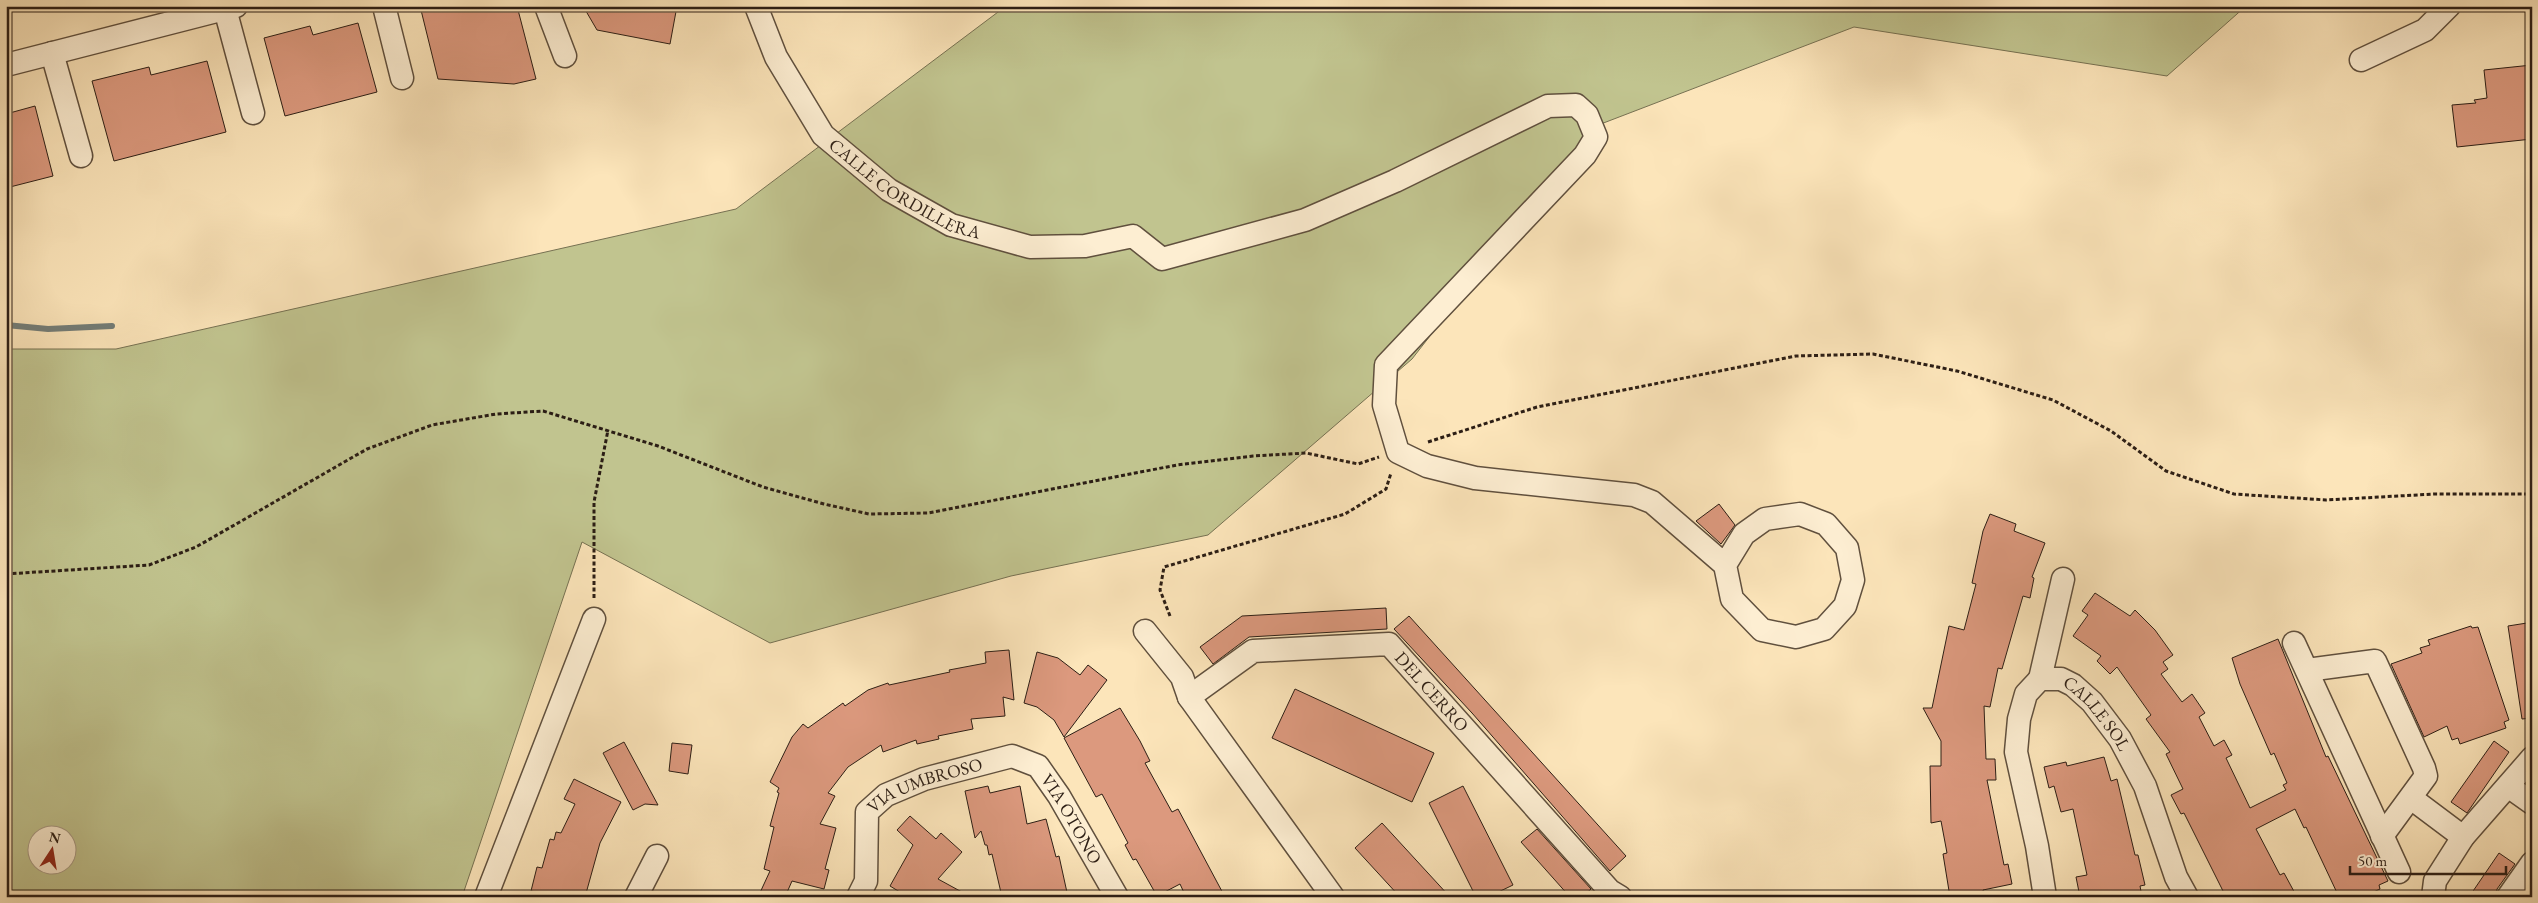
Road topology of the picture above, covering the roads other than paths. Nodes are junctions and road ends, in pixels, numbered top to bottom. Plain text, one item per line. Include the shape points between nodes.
1 (384, 6) edge
2 (546, 6) edge
3 (756, 6) edge
4 (2449, 6) edge
5 (230, 8) edge
6 (52, 53) junction
7 (565, 56) dead end
8 (2362, 60) dead end
9 (6, 65) edge
10 (402, 78) dead end
11 (253, 113) dead end
12 (81, 156) dead end
13 (1725, 565) junction
14 (2063, 579) dead end
15 (594, 619) road end
16 (1146, 631) dead end
17 (2294, 643) dead end
18 (2307, 670) junction
19 (2040, 679) junction
20 (1190, 697) junction
21 (1012, 756) joint
22 (2532, 758) edge
23 (2508, 786) junction
24 (2411, 798) junction
25 (2532, 803) edge
26 (2382, 836) junction
27 (2463, 837) junction
28 (658, 856) dead end
29 (2532, 863) edge
30 (2399, 872) dead end
31 (486, 897) edge
32 (636, 897) edge
33 (858, 897) edge
34 (1117, 897) edge
35 (1333, 897) edge
36 (1620, 897) edge
37 (2045, 897) edge
38 (2187, 897) edge
39 (2433, 897) edge
40 (2508, 897) edge

1 - 10 street
2 - 7 street
3 - 13 street, CALLE CORDILLERA via 776,56 823,135 888,190 951,225 1030,247 1085,246 1133,236 1162,259 1305,220 1395,181 1548,106 1576,105 1587,116 1596,137 1585,155 1386,365 1384,405 1398,452 1427,466 1475,478 1634,494 1652,502
4 - 8 street via 2425,30
5 - 6 street
5 - 11 street
6 - 9 street
6 - 12 street
13 - 13 street via 1732,599 1762,630 1796,636 1824,629 1845,606 1854,580 1847,548 1826,524 1800,514 1765,519 1744,534
14 - 19 street
15 - 31 street
16 - 20 street via 1182,677
17 - 18 street
18 - 24 street via 2374,660 2426,776
18 - 26 street
19 - 37 street, CALLE SOL via 2026,694 2019,719 2016,752
19 - 38 street, CALLE SOL via 2061,679 2073,685 2092,702 2120,739 2145,786 2176,877
20 - 35 street
20 - 36 street, DEL CERRO via 1253,651 1389,644 1610,891
21 - 33 street, VIA UMBROSO via 924,779 886,795 867,812 866,881
21 - 34 street, VIA OTONO via 1038,766
22 - 23 street
23 - 25 street
23 - 27 street
24 - 26 street
24 - 27 street
26 - 30 street
27 - 39 street via 2435,881
28 - 32 street
29 - 40 street

